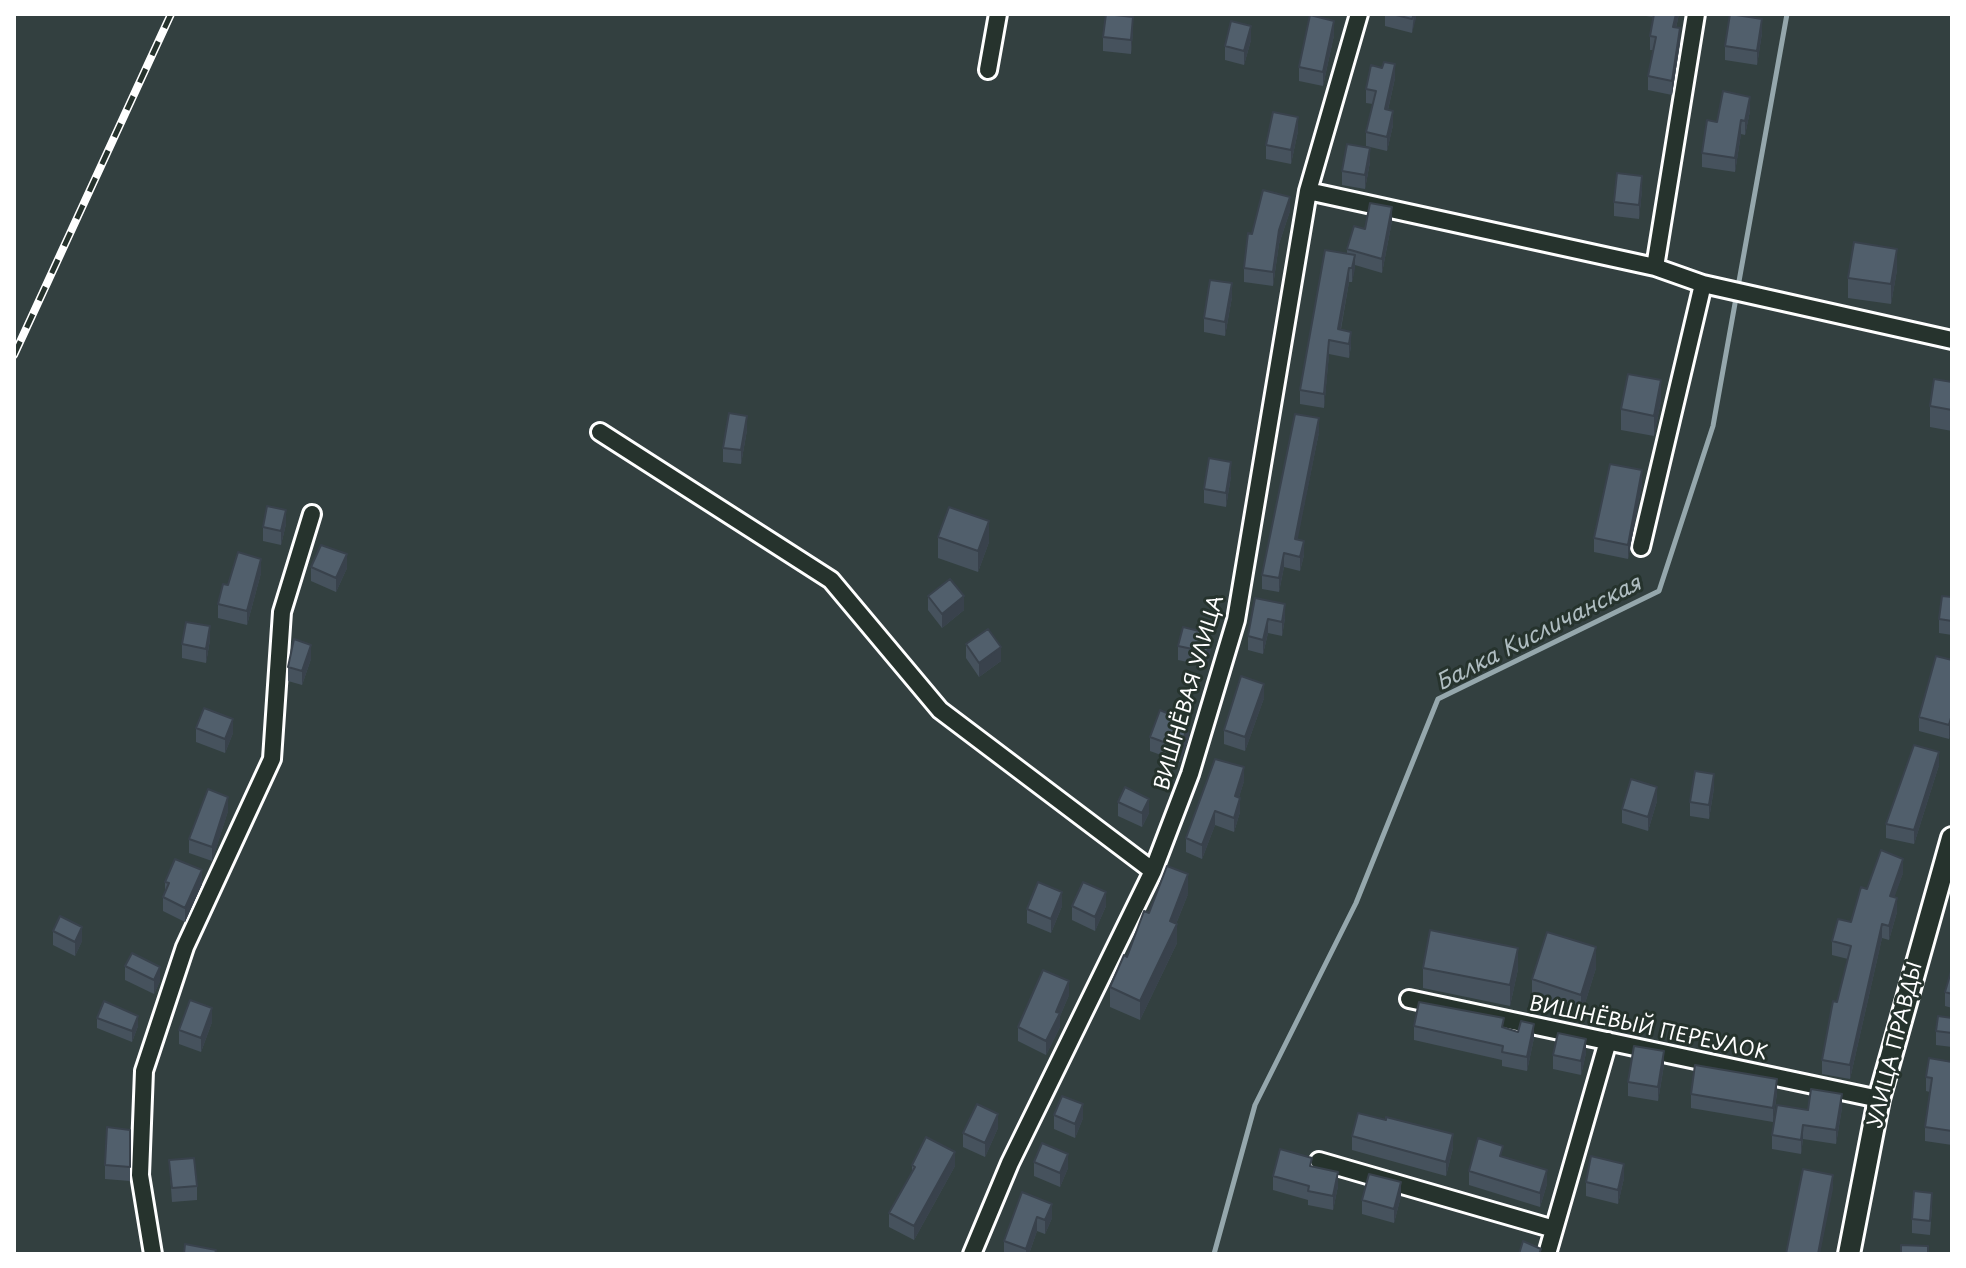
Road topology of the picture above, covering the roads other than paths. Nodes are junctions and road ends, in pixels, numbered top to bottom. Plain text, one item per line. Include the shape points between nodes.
1 (998, 14) edge
2 (1359, 14) edge
3 (1696, 14) edge
4 (988, 70) dead end
5 (1308, 191) junction
6 (1655, 267) junction
7 (1703, 284) junction
8 (1952, 340) edge
9 (600, 432) dead end
10 (312, 514) dead end
11 (1641, 547) dead end
12 (1952, 838) edge
13 (1153, 871) junction
14 (1409, 999) dead end
15 (1608, 1041) junction
16 (1879, 1099) junction
17 (1319, 1161) dead end
18 (1554, 1229) junction
19 (153, 1254) edge
20 (972, 1254) edge
21 (1547, 1254) edge
22 (1849, 1254) edge

1 - 4 street
2 - 5 street, ВИШНЁВАЯ УЛИЦА
3 - 6 street
5 - 6 street
5 - 13 street, ВИШНЁВАЯ УЛИЦА via 1236,620 1190,774
6 - 7 street
7 - 8 street
7 - 11 street
9 - 13 street via 831,580 940,710
10 - 19 street via 282,612 272,759 185,947 144,1071 140,1175
12 - 16 street, УЛИЦА ПРАВДЫ
13 - 20 street, ВИШНЁВАЯ УЛИЦА via 1010,1163
14 - 15 street, ВИШНЁВЫЙ ПЕРЕУЛОК
15 - 16 street, ВИШНЁВЫЙ ПЕРЕУЛОК
15 - 18 street
16 - 22 street, УЛИЦА ПРАВДЫ
17 - 18 street
18 - 21 street

